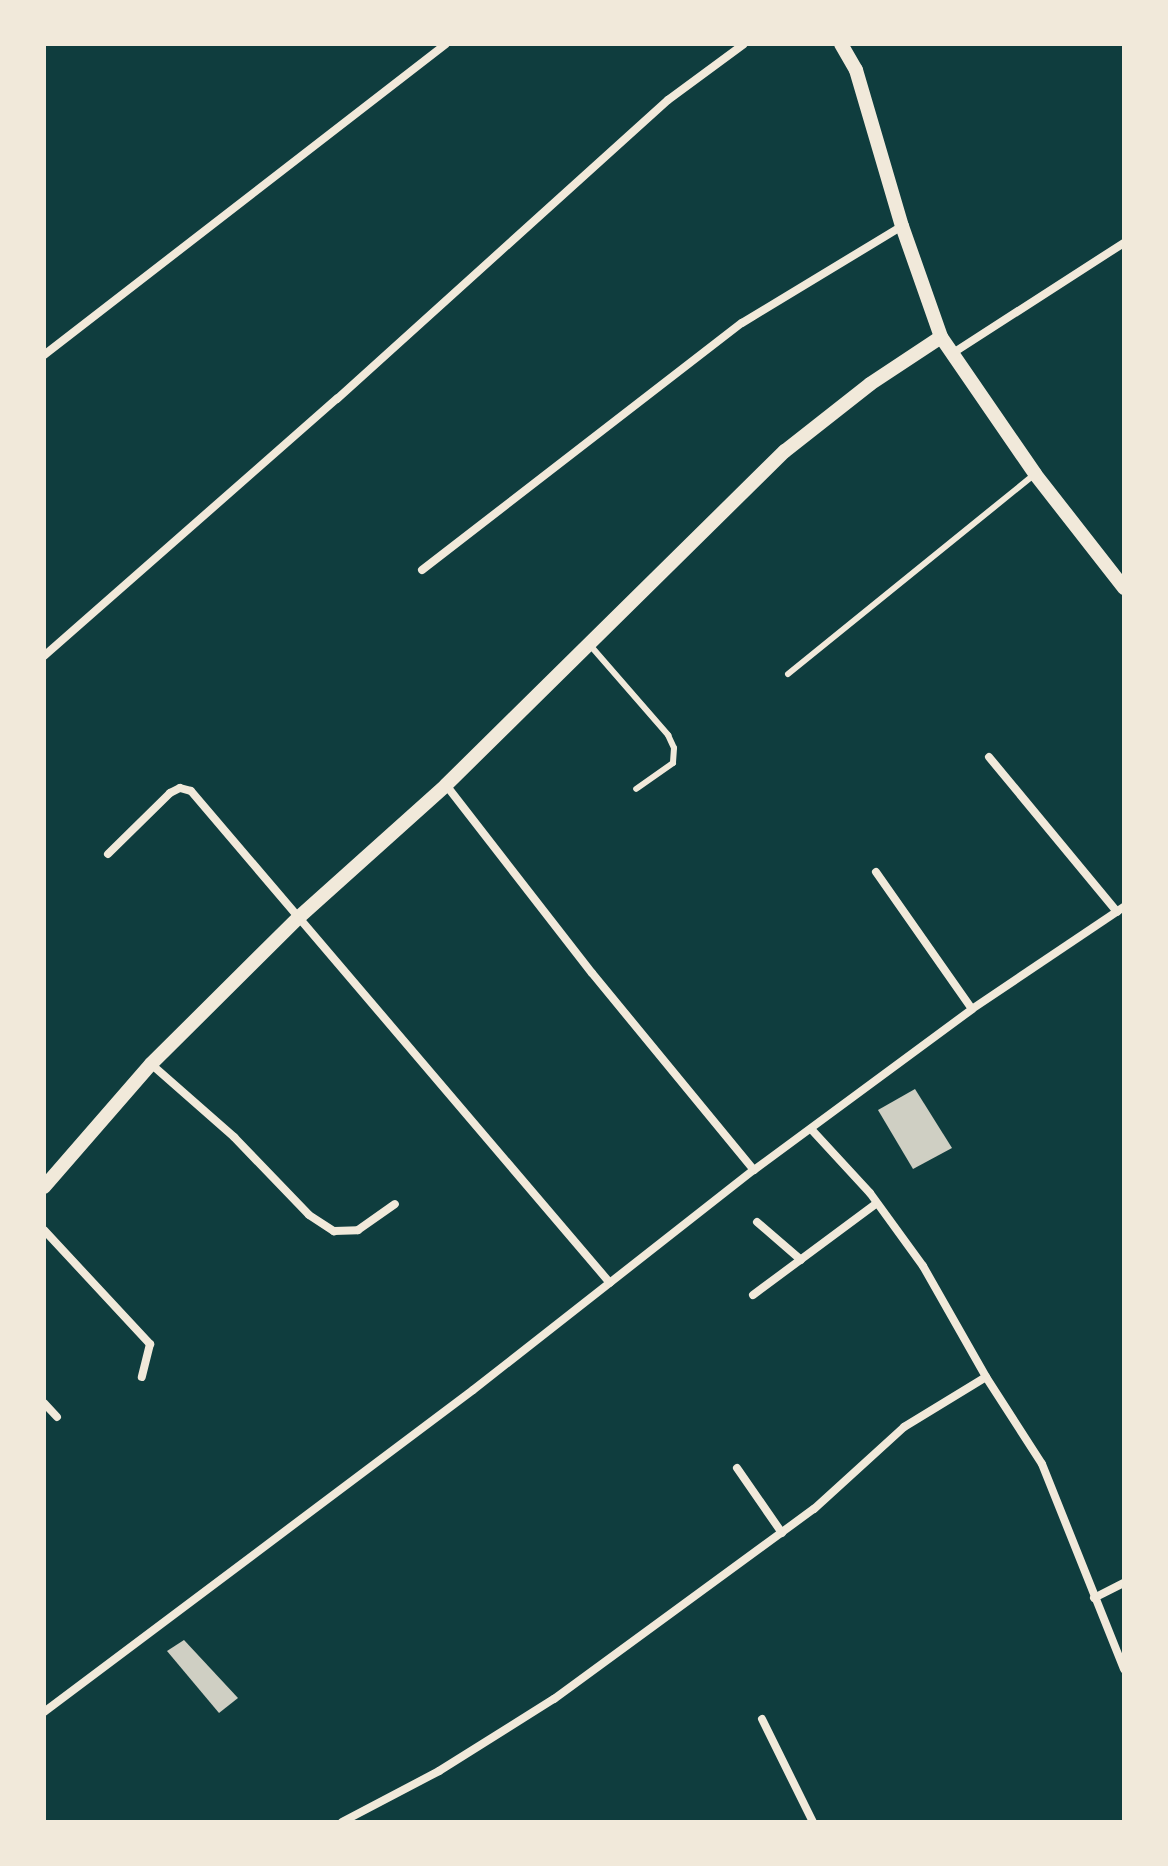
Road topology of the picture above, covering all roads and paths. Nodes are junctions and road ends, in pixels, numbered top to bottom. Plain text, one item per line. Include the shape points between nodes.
1 (446, 44) edge
2 (744, 44) edge
3 (841, 44) edge
4 (902, 226) junction
5 (1124, 243) edge
6 (941, 337) junction
7 (953, 353) junction
8 (44, 355) edge
9 (1035, 474) junction
10 (422, 570) dead end
11 (1124, 588) edge
12 (589, 644) junction
13 (44, 656) edge
14 (788, 674) dead end
15 (989, 757) dead end
16 (446, 785) junction
17 (636, 789) dead end
18 (108, 854) dead end
19 (876, 872) dead end
20 (1121, 909) edge
21 (298, 918) junction
22 (972, 1009) junction
23 (151, 1064) junction
24 (811, 1129) junction
25 (754, 1170) junction
26 (44, 1187) edge
27 (877, 1203) junction
28 (395, 1204) dead end
29 (757, 1222) dead end
30 (44, 1230) edge
31 (801, 1260) junction
32 (610, 1283) junction
33 (753, 1295) dead end
34 (142, 1377) dead end
35 (986, 1377) junction
36 (44, 1403) edge
37 (57, 1417) dead end
38 (737, 1468) dead end
39 (782, 1533) junction
40 (1124, 1583) edge
41 (1094, 1598) junction
42 (1124, 1669) edge
43 (44, 1712) edge
44 (762, 1719) dead end
45 (342, 1822) edge
46 (813, 1822) edge

1 - 8 street
2 - 13 street via 668,100
3 - 4 street via 856,70
4 - 6 street
4 - 10 street via 742,323
5 - 7 street
6 - 7 street
6 - 12 street via 785,451
7 - 9 street
9 - 11 street
9 - 14 lane
12 - 16 street
12 - 17 lane via 674,748 673,763
15 - 20 street
16 - 21 street
16 - 25 street
18 - 21 street via 170,793 185,788
19 - 22 street
20 - 22 street
21 - 23 street
21 - 32 street
22 - 24 street
23 - 26 street
23 - 28 street via 228,1131 309,1215 334,1231 358,1230
24 - 25 street
24 - 27 street
25 - 32 street
27 - 31 street
27 - 35 street via 923,1266
29 - 31 street
30 - 34 street via 150,1344
31 - 33 street
32 - 43 street
35 - 39 street via 904,1427
35 - 41 street via 1042,1464
36 - 37 street
38 - 39 street
39 - 45 street via 554,1699 439,1771
40 - 41 street
41 - 42 street
44 - 46 street

